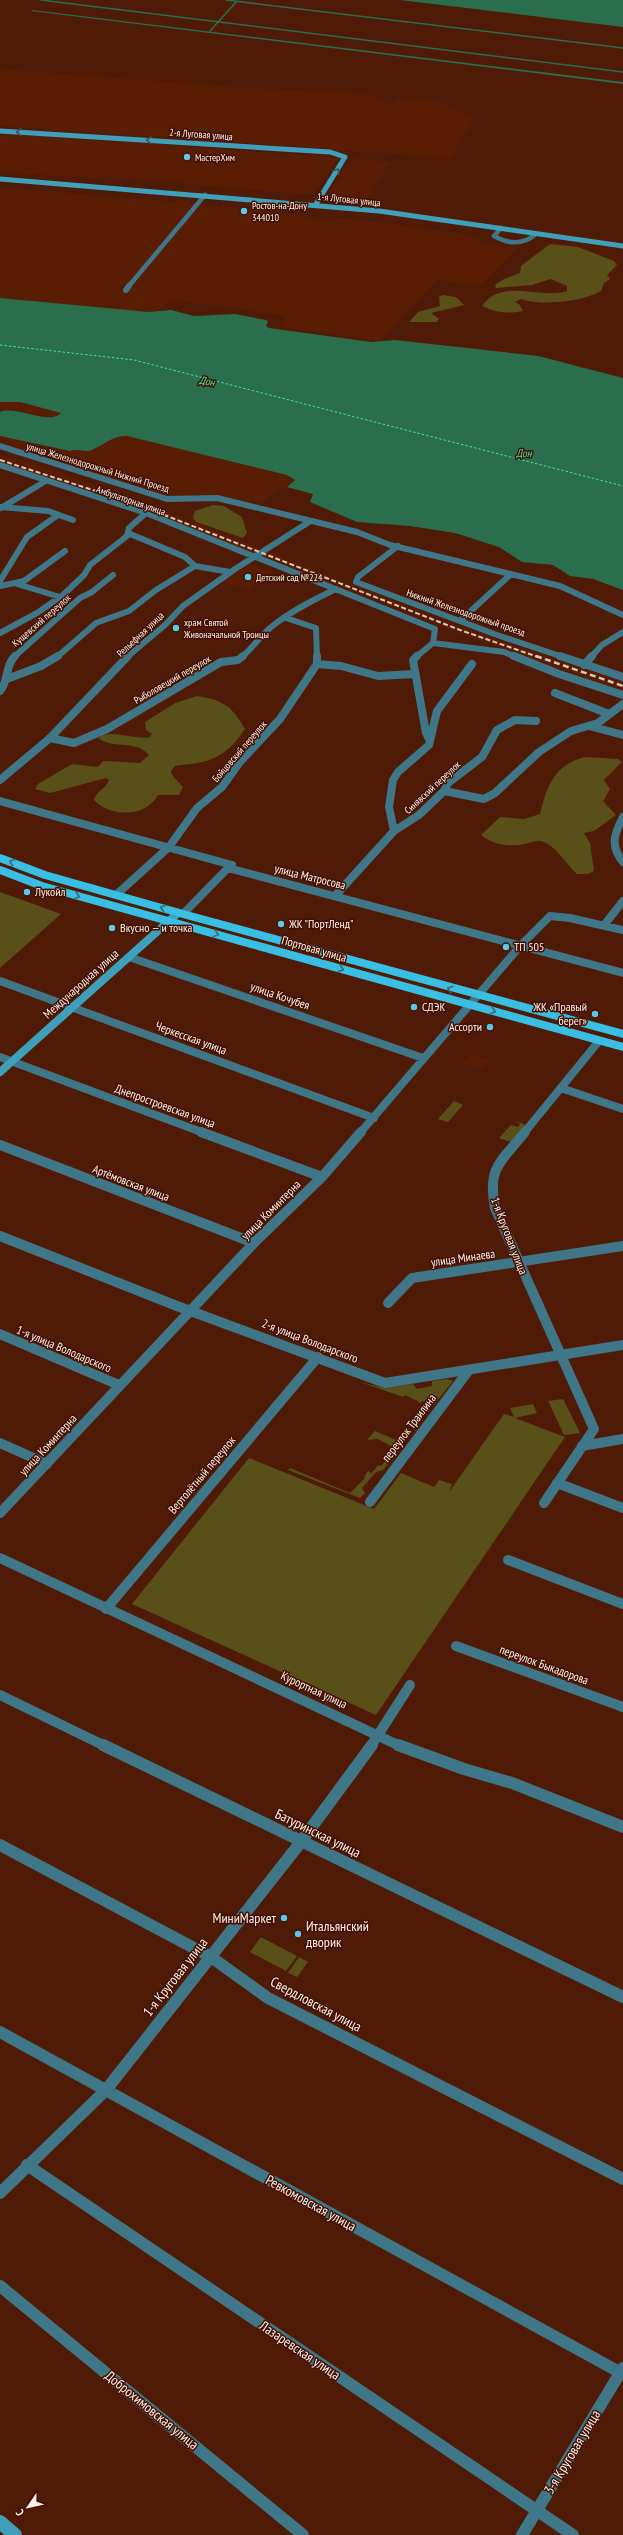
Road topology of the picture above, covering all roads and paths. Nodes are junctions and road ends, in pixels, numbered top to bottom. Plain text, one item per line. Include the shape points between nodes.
1 (0, 131) edge
2 (0, 179) edge
3 (205, 195) junction
4 (316, 204) junction
5 (501, 228) junction
6 (536, 234) junction
7 (623, 246) edge
8 (126, 290) dead end
9 (0, 446) edge
10 (0, 465) edge
11 (44, 482) junction
12 (1, 508) edge
13 (146, 513) junction
14 (58, 515) junction
15 (73, 520) dead end
16 (309, 522) junction
17 (128, 533) junction
18 (398, 546) junction
19 (65, 551) dead end
20 (254, 557) junction
21 (195, 566) junction
22 (230, 572) junction
23 (511, 574) junction
24 (113, 575) dead end
25 (0, 584) edge
26 (17, 584) junction
27 (336, 589) junction
28 (60, 597) junction
29 (623, 615) edge
30 (286, 618) junction
31 (461, 620) junction
32 (0, 632) edge
33 (623, 632) edge
34 (434, 643) junction
35 (317, 664) junction
36 (472, 664) dead end
37 (584, 665) junction
38 (414, 674) junction
39 (623, 677) edge
40 (7, 679) junction
41 (0, 691) edge
42 (555, 693) dead end
43 (623, 695) edge
44 (623, 704) edge
45 (610, 714) junction
46 (536, 721) dead end
47 (586, 725) junction
48 (623, 735) edge
49 (50, 738) junction
50 (430, 741) junction
51 (0, 780) edge
52 (444, 791) junction
53 (0, 801) edge
54 (623, 817) edge
55 (394, 831) junction
56 (169, 847) junction
57 (0, 858) edge
58 (623, 862) edge
59 (28, 868) junction
60 (228, 868) junction
61 (0, 870) edge
62 (19, 877) junction
63 (116, 895) junction
64 (335, 896) junction
65 (623, 901) edge
66 (180, 914) junction
67 (170, 922) junction
68 (605, 924) junction
69 (623, 930) edge
70 (521, 945) junction
71 (129, 957) junction
72 (623, 973) edge
73 (0, 981) edge
74 (478, 996) junction
75 (471, 1005) junction
76 (73, 1007) junction
77 (623, 1034) edge
78 (599, 1041) junction
79 (623, 1047) edge
80 (0, 1057) edge
81 (423, 1058) junction
82 (12, 1062) junction
83 (0, 1072) edge
84 (561, 1088) junction
85 (623, 1110) edge
86 (374, 1118) junction
87 (0, 1145) edge
88 (322, 1177) junction
89 (0, 1236) edge
90 (254, 1243) junction
91 (623, 1246) edge
92 (518, 1262) junction
93 (388, 1303) dead end
94 (191, 1310) junction
95 (0, 1334) edge
96 (623, 1345) edge
97 (560, 1355) junction
98 (318, 1357) junction
99 (469, 1370) junction
100 (120, 1385) junction
101 (594, 1429) junction
102 (623, 1438) edge
103 (0, 1443) edge
104 (601, 1443) junction
105 (582, 1446) junction
106 (48, 1464) junction
107 (557, 1483) junction
108 (370, 1502) dead end
109 (544, 1503) dead end
110 (623, 1508) edge
111 (0, 1513) edge
112 (0, 1558) edge
113 (508, 1560) dead end
114 (623, 1604) edge
115 (106, 1609) junction
116 (456, 1646) dead end
117 (410, 1685) dead end
118 (0, 1695) edge
119 (623, 1707) edge
120 (380, 1734) junction
121 (623, 1827) edge
122 (301, 1841) junction
123 (0, 1845) edge
124 (210, 1957) junction
125 (623, 1997) edge
126 (0, 2032) edge
127 (106, 2090) junction
128 (26, 2165) junction
129 (623, 2179) edge
130 (0, 2193) edge
131 (0, 2286) edge
132 (622, 2371) edge
133 (537, 2509) junction
134 (0, 2522) edge
135 (15, 2535) edge
136 (303, 2535) edge
137 (522, 2535) edge
138 (573, 2535) edge

4 -> 1 main road, 2-я Луговая улица via 345,158 343,156 330,152
2 - 3 main road, 1-я Луговая улица
3 - 4 main road, 1-я Луговая улица
3 - 8 street
4 - 5 main road, 1-я Луговая улица
5 - 6 main road, 1-я Луговая улица
5 - 6 street via 494,236 500,240 525,242
6 - 7 main road, 1-я Луговая улица
9 - 16 street, улица Железнодорожный Нижний Проезд via 167,499 217,498
10 - 11 street, Амбулаторная улица
11 - 12 street
11 - 13 street, Амбулаторная улица
12 - 14 street
13 - 17 street, Кущевский переулок via 135,522
13 - 20 street, Амбулаторная улица
14 - 15 street
14 - 25 street via 27,537
16 - 18 street, улица Железнодорожный Нижний Проезд via 357,532 375,541
16 - 20 street, Рельефная улица
17 - 21 street via 185,557
17 - 28 street, Кущевский переулок via 90,565 87,572
18 - 23 street, улица Железнодорожный Нижний Проезд
18 - 31 street, Нижний Железнодорожный проезд via 358,577 356,582
19 - 26 street
20 - 22 street, Рельефная улица
20 - 27 street, Амбулаторная улица
21 - 22 street
21 - 40 street via 156,590 129,611 96,623 60,655 41,666
22 - 49 street, Рельефная улица via 183,606 137,647
23 - 29 street, улица Железнодорожный Нижний Проезд via 571,589 594,603
23 - 31 street
24 - 40 street, Кущевский переулок via 80,598 13,658 8,663
25 - 26 street
26 - 28 street
27 - 30 street, Рыболовецкий переулок
27 - 34 street, Амбулаторная улица via 435,629
28 - 32 street, Кущевский переулок
30 - 35 street via 316,628
30 - 49 street, Рыболовецкий переулок via 269,629 256,645 238,660 221,662 108,729 74,743
31 - 37 street, Нижний Железнодорожный проезд
33 - 37 street via 602,645
34 - 38 street via 413,660
34 - 43 street via 504,652
35 - 38 street via 341,666 378,676
35 - 56 street, Бойцовский переулок via 280,719 256,744 222,787 197,808
36 - 50 street, Синявский переулок via 437,711
37 - 39 street, Нижний Железнодорожный проезд
38 - 50 street via 415,687 423,711 425,735
40 - 41 street, Кущевский переулок
42 - 45 street
44 - 45 street
45 - 47 street via 598,723
46 - 52 street, Синявский переулок via 515,720 502,726 497,730 482,757 448,783
47 - 48 street
47 - 52 street via 571,731 539,752 484,799
49 - 51 street, Рельефная улица
50 - 55 street, Синявский переулок via 429,745 398,772 393,780 389,807
52 - 55 street, Синявский переулок via 419,815
53 - 56 street, улица Матросова
54 - 58 street via 613,836 614,850
55 - 64 street, Синявский переулок
56 - 60 street, улица Матросова via 232,865
56 - 63 street, Бойцовский переулок
59 -> 57 main road, Портовая улица
59 - 62 main road via 30,874
59 - 63 main road, Портовая улица
60 - 64 street, улица Матросова
60 - 66 street, Международная улица
61 - 62 main road, Портовая улица
62 -> 67 main road, Портовая улица
66 -> 63 main road, Портовая улица
64 - 70 street, улица Матросова
65 - 68 street
66 - 67 main road, Международная улица
74 -> 66 main road, Портовая улица
67 - 71 main road, Международная улица
67 -> 75 main road, Портовая улица
68 - 69 street
68 - 70 street, улица Коминтерна via 550,916
70 - 72 street, улица Матросова
70 - 74 street, улица Коминтерна
71 - 76 main road, Международная улица
71 - 81 street, улица Кочубея
73 - 76 street, Черкесская улица
74 - 75 street, улица Коминтерна
74 - 77 main road, Портовая улица
75 -> 78 main road, Портовая улица
75 - 81 street, улица Коминтерна
76 - 82 main road, Международная улица
76 - 86 street, Черкесская улица
78 - 79 main road, Портовая улица
78 - 84 street, 1-я Круговая улица
80 - 82 street, Днепростроевская улица
81 - 86 street, улица Коминтерна
82 - 83 main road, Международная улица
82 - 88 street, Днепростроевская улица
84 - 85 street
84 - 92 street, 1-я Круговая улица via 494,1170 492,1192 495,1208
86 - 88 street, улица Коминтерна
87 - 90 street, Артёмовская улица
88 - 90 street, улица Коминтерна
89 - 94 street, 2-я улица Володарского
90 - 94 street, улица Коминтерна
91 - 92 street, улица Минаева
92 - 93 street, улица Минаева via 412,1278
92 - 97 street, 1-я Круговая улица
94 - 98 street, 2-я улица Володарского
94 - 100 street, улица Коминтерна
95 - 100 street, 1-я улица Володарского
96 - 97 street, 2-я улица Володарского
97 - 99 street, 2-я улица Володарского
97 - 101 street, 1-я Круговая улица
98 - 99 street, 2-я улица Володарского via 385,1383
98 - 115 street, Вертолётный переулок
99 - 108 street, переулок Траилина
100 - 106 street, улица Коминтерна
101 - 104 street, 1-я Круговая улица
101 - 105 street
102 - 104 street
103 - 106 street
104 - 105 street
105 - 107 street
106 - 111 street, улица Коминтерна
107 - 109 street
107 - 110 street
112 - 115 street, Курортная улица
113 - 114 street
115 - 120 street, Курортная улица
116 - 119 street, переулок Быкадорова
117 - 120 street, 1-я Круговая улица
118 - 122 street, Батуринская улица
120 - 121 street, Курортная улица via 400,1746 512,1783
120 - 122 street, 1-я Круговая улица
122 - 124 street, 1-я Круговая улица
122 - 125 street, Батуринская улица
123 - 124 street, Свердловская улица
124 - 127 street, 1-я Круговая улица
124 - 129 street, Свердловская улица via 268,1998
126 - 127 street, Ревкомовская улица
127 - 128 street, 1-я Круговая улица
127 - 132 street, Ревкомовская улица
128 - 130 street, 1-я Круговая улица
128 - 133 street, Лазаревская улица
131 - 136 street, Доброхимовская улица
132 - 133 street, 3-я Круговая улица
133 - 137 street, 3-я Круговая улица
133 - 138 street, Лазаревская улица
134 - 135 main road

